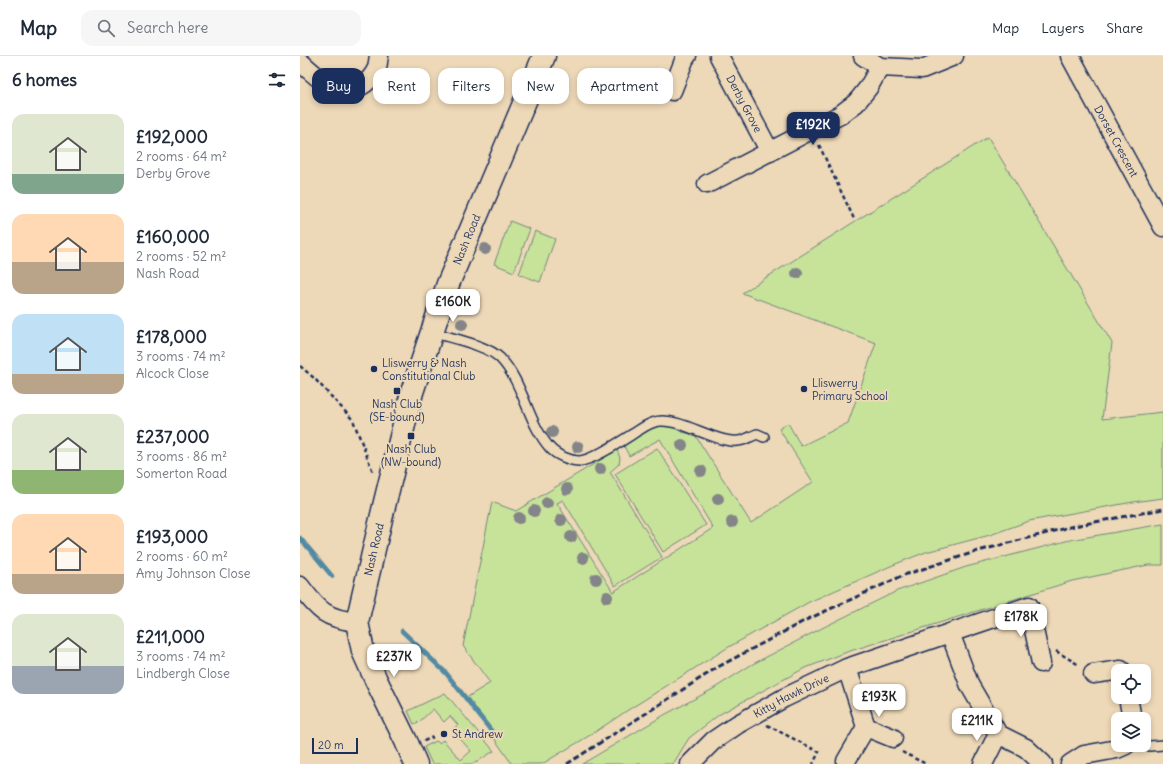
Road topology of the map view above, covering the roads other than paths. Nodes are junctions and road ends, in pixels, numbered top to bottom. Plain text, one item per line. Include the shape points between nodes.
1 (379, 56) edge
2 (544, 56) edge
3 (687, 56) edge
4 (719, 56) edge
5 (863, 56) edge
6 (954, 56) edge
7 (1070, 56) edge
8 (300, 62) edge
9 (880, 66) junction
10 (673, 88) edge
11 (770, 152) junction
12 (707, 184) dead end
13 (1163, 227) edge
14 (432, 332) junction
15 (764, 437) dead end
16 (300, 586) edge
17 (357, 622) junction
18 (950, 633) junction
19 (1041, 663) dead end
20 (847, 668) junction
21 (1111, 671) edge
22 (1093, 674) road end
23 (866, 727) junction
24 (998, 734) junction
25 (892, 738) road end
26 (1163, 745) edge
27 (1151, 746) edge
28 (1111, 750) edge
29 (846, 761) dead end
30 (416, 764) edge
31 (690, 764) edge
32 (983, 764) edge
33 (1043, 764) edge
34 (1070, 764) edge

1 - 8 street via 377,68 369,80 359,88 347,90 336,89 324,82
2 - 14 street, Nash Road via 448,284
3 - 10 street
4 - 11 street, Derby Grove
5 - 9 street
6 - 9 street via 922,69
7 - 13 street, Dorset Crescent
9 - 11 street via 856,103
11 - 12 street
14 - 15 lane via 483,347 499,357 510,371 550,449 565,458 580,461 593,457 648,424 660,421 675,422 727,441 742,441 757,434
14 - 17 street, Nash Road via 412,392
16 - 17 street via 321,611
17 - 30 street via 363,651
18 - 19 street, Kitty Hawk Drive via 1029,606
18 - 20 street, Kitty Hawk Drive
18 - 24 street via 970,686
20 - 23 street
20 - 31 street, Kitty Hawk Drive via 784,698 738,724 713,741
21 - 22 street
23 - 25 street
23 - 29 street
24 - 32 street
24 - 33 street via 1026,748
26 - 27 lane
28 - 34 street via 1084,756

